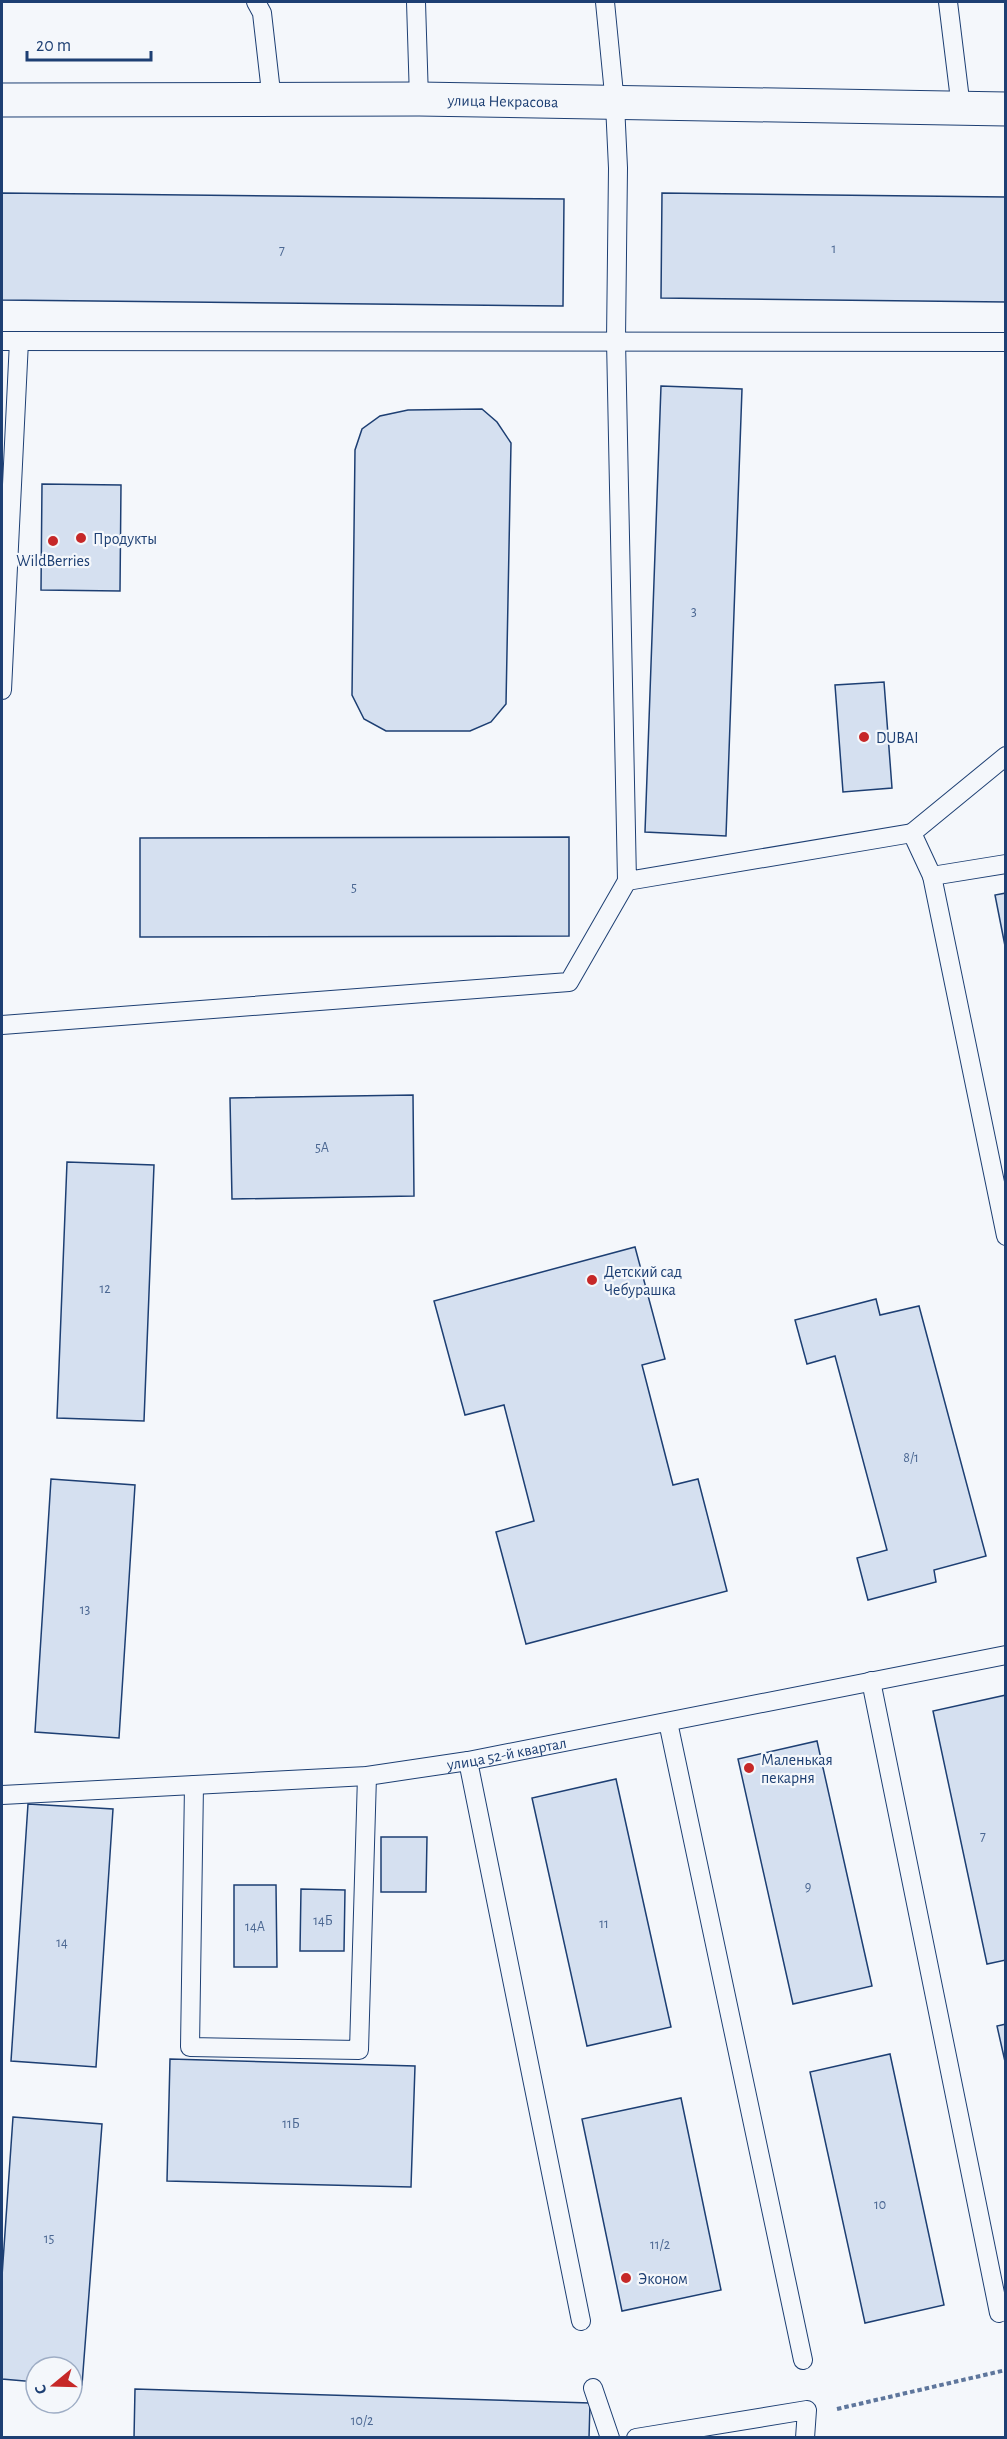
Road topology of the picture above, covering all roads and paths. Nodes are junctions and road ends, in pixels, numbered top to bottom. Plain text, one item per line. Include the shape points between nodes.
1 (256, 2) edge
2 (416, 2) edge
3 (605, 2) edge
4 (948, 2) edge
5 (418, 99) junction
6 (2, 100) edge
7 (272, 101) junction
8 (615, 104) junction
9 (961, 108) junction
10 (1005, 109) edge
11 (616, 340) junction
12 (10, 341) edge
13 (1005, 342) edge
14 (2, 690) edge
15 (1005, 756) edge
16 (912, 833) junction
17 (1005, 864) edge
18 (932, 876) junction
19 (627, 880) junction
20 (2, 1025) edge
21 (1005, 1236) edge
22 (1005, 1654) edge
23 (872, 1681) junction
24 (668, 1722) junction
25 (468, 1761) junction
26 (368, 1776) junction
27 (194, 1785) junction
28 (2, 1795) edge
29 (999, 2313) dead end
30 (581, 2321) dead end
31 (803, 2360) dead end
32 (1005, 2370) edge
33 (593, 2388) dead end
34 (807, 2410) junction
35 (610, 2438) edge
36 (636, 2438) edge
37 (805, 2438) edge

1 - 7 lane via 262,13
2 - 5 lane
3 - 8 lane
4 - 9 lane
5 - 7 street, улица Некрасова
5 - 8 street, улица Некрасова
6 - 7 street, улица Некрасова
8 - 9 street, улица Некрасова
8 - 11 lane
9 - 10 street, улица Некрасова
11 - 12 lane
11 - 13 lane
11 - 19 lane
12 - 14 lane
15 - 16 lane
16 - 18 lane
16 - 19 lane
17 - 18 lane
18 - 21 lane
19 - 20 lane via 569,982
22 - 23 lane, улица 52-й квартал
23 - 24 lane, улица 52-й квартал
23 - 29 lane
24 - 25 lane, улица 52-й квартал
24 - 31 lane
25 - 26 lane, улица 52-й квартал
25 - 30 lane
26 - 27 lane, улица 52-й квартал
26 - 27 lane via 359,2050 190,2047
27 - 28 lane, улица 52-й квартал
32 - 34 path via 815,2414
33 - 35 lane
34 - 36 lane
34 - 37 lane

